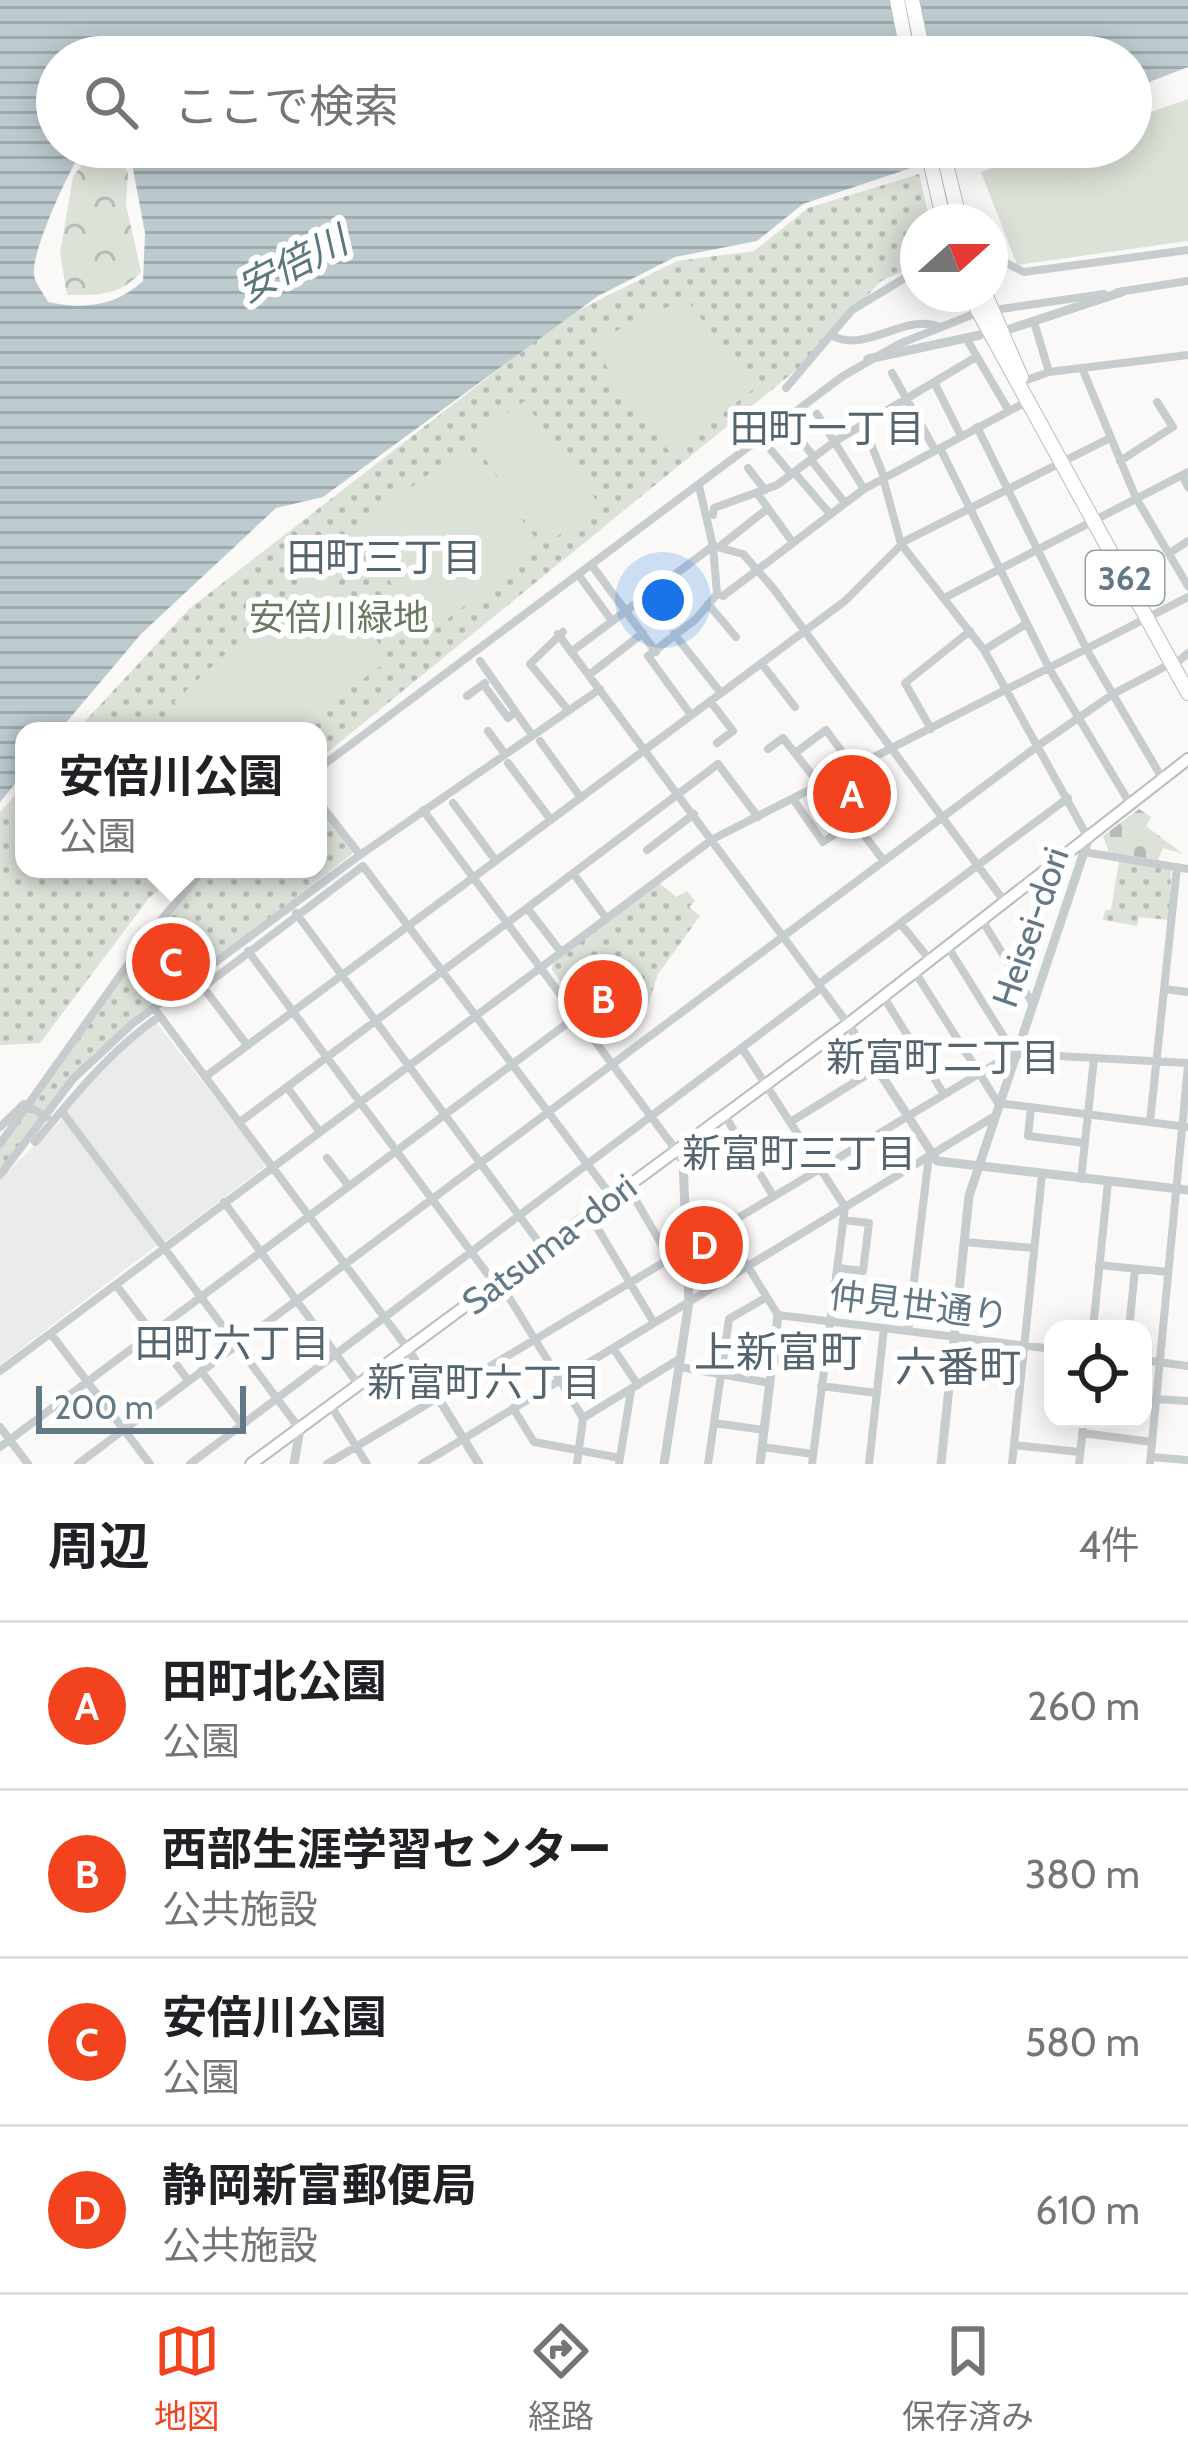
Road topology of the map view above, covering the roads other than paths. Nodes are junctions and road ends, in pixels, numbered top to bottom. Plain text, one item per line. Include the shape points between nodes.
1 (897, 0) edge
2 (912, 0) edge
3 (904, 36) edge
4 (919, 36) edge
5 (932, 168) edge
6 (947, 168) edge
7 (940, 204) edge
8 (956, 204) edge
9 (1188, 250) edge
10 (1008, 264) edge
11 (900, 279) edge
12 (1188, 281) edge
13 (1122, 292) junction
14 (1008, 304) edge
15 (974, 312) edge
16 (986, 312) edge
17 (987, 312) edge
18 (1034, 322) junction
19 (942, 328) junction
20 (1010, 329) dead end
21 (831, 334) junction
22 (980, 335) dead end
23 (966, 338) junction
24 (1188, 355) edge
25 (976, 357) junction
26 (868, 359) junction
27 (1082, 368) junction
28 (1048, 372) junction
29 (892, 374) dead end
30 (1024, 381) junction
31 (934, 382) junction
32 (786, 388) dead end
33 (906, 398) junction
34 (1026, 402) junction
35 (1156, 402) dead end
36 (1009, 411) junction
37 (817, 414) dead end
38 (863, 424) junction
39 (977, 427) junction
40 (794, 432) dead end
41 (961, 436) junction
42 (1110, 438) junction
43 (834, 442) junction
44 (937, 449) junction
45 (771, 450) dead end
46 (812, 459) junction
47 (1120, 460) junction
48 (1063, 462) junction
49 (748, 468) dead end
50 (793, 473) junction
51 (1185, 473) edge
52 (884, 478) junction
53 (699, 486) junction
54 (1188, 488) edge
55 (864, 489) junction
56 (1009, 491) junction
57 (761, 492) junction
58 (1136, 498) junction
59 (845, 503) junction
60 (767, 509) junction
61 (970, 510) junction
62 (830, 514) junction
63 (1095, 521) junction
64 (711, 528) junction
65 (1188, 541) edge
66 (793, 543) junction
67 (901, 544) junction
68 (716, 547) junction
69 (1038, 552) junction
70 (1171, 553) junction
71 (593, 567) junction
72 (758, 570) junction
73 (998, 571) junction
74 (580, 577) junction
75 (1188, 586) edge
76 (717, 594) junction
77 (1188, 597) edge
78 (944, 598) junction
79 (707, 604) junction
80 (626, 611) junction
81 (1148, 620) junction
82 (612, 621) junction
83 (1026, 624) junction
84 (970, 631) junction
85 (805, 632) junction
86 (643, 633) junction
87 (674, 634) junction
88 (736, 637) dead end
89 (984, 650) junction
90 (572, 652) junction
91 (656, 652) junction
92 (1088, 652) junction
93 (1188, 653) edge
94 (480, 662) dead end
95 (761, 663) junction
96 (1172, 665) junction
97 (1050, 670) junction
98 (589, 675) junction
99 (487, 681) junction
100 (600, 689) junction
101 (1009, 691) junction
102 (1188, 692) edge
103 (721, 693) junction
104 (1113, 694) junction
105 (467, 696) dead end
106 (710, 701) junction
107 (795, 707) dead end
108 (568, 710) junction
109 (692, 715) junction
110 (1078, 717) junction
111 (931, 729) junction
112 (488, 731) dead end
113 (536, 738) junction
114 (717, 743) dead end
115 (1039, 746) junction
116 (645, 749) junction
117 (768, 749) dead end
118 (892, 749) junction
119 (794, 753) junction
120 (507, 758) junction
121 (1188, 759) edge
122 (327, 762) edge
123 (854, 768) junction
124 (1162, 778) junction
125 (820, 785) junction
126 (678, 793) junction
127 (581, 798) junction
128 (1068, 798) junction
129 (793, 799) junction
130 (1129, 802) junction
131 (453, 803) dead end
132 (423, 811) junction
133 (327, 812) edge
134 (694, 814) junction
135 (758, 817) junction
136 (943, 818) junction
137 (551, 820) junction
138 (1089, 832) junction
139 (713, 839) junction
140 (647, 850) dead end
141 (1084, 852) junction
142 (360, 854) junction
143 (496, 861) junction
144 (884, 861) junction
145 (978, 866) junction
146 (1183, 868) edge
147 (573, 873) junction
148 (196, 878) edge
149 (472, 878) junction
150 (1004, 901) junction
151 (527, 908) junction
152 (296, 914) junction
153 (606, 918) junction
154 (982, 918) junction
155 (507, 923) junction
156 (900, 923) junction
157 (409, 926) junction
158 (784, 936) junction
159 (947, 945) junction
160 (248, 951) junction
161 (561, 952) junction
162 (928, 959) junction
163 (541, 967) junction
164 (915, 970) junction
165 (443, 971) junction
166 (341, 975) junction
167 (820, 986) junction
168 (1165, 989) junction
169 (1188, 992) edge
170 (883, 995) junction
171 (1033, 1004) junction
172 (293, 1011) junction
173 (157, 1012) junction
174 (476, 1014) junction
175 (577, 1016) junction
176 (375, 1021) junction
177 (848, 1024) junction
178 (247, 1045) junction
179 (742, 1048) junction
180 (1017, 1051) junction
181 (327, 1056) junction
182 (1094, 1058) junction
183 (1157, 1062) junction
184 (613, 1063) junction
185 (512, 1065) junction
186 (1188, 1065) edge
187 (409, 1066) junction
188 (876, 1069) junction
189 (977, 1070) junction
190 (205, 1077) junction
191 (767, 1082) junction
192 (287, 1087) junction
193 (942, 1091) junction
194 (360, 1100) junction
195 (998, 1103) junction
196 (28, 1104) junction
197 (1031, 1107) junction
198 (547, 1112) junction
199 (63, 1113) junction
200 (445, 1114) junction
201 (724, 1114) junction
202 (904, 1114) junction
203 (1088, 1114) junction
204 (651, 1116) junction
205 (995, 1116) junction
206 (47, 1117) junction
207 (792, 1121) junction
208 (239, 1122) junction
209 (1150, 1123) junction
210 (0, 1126) edge
211 (1185, 1127) edge
212 (319, 1131) junction
213 (1085, 1143) junction
214 (0, 1144) edge
215 (396, 1150) junction
216 (676, 1150) junction
217 (21, 1152) junction
218 (929, 1155) junction
219 (327, 1158) dead end
220 (480, 1161) junction
221 (587, 1164) junction
222 (272, 1166) junction
223 (819, 1166) junction
224 (977, 1167) junction
225 (1042, 1174) junction
226 (0, 1175) edge
227 (1081, 1179) junction
228 (1108, 1182) junction
229 (348, 1186) junction
230 (627, 1186) junction
231 (1182, 1190) edge
232 (772, 1194) junction
233 (432, 1197) junction
234 (612, 1197) junction
235 (224, 1202) junction
236 (844, 1207) junction
237 (589, 1214) junction
238 (309, 1215) junction
239 (520, 1216) junction
240 (843, 1220) junction
241 (722, 1225) junction
242 (964, 1241) junction
243 (686, 1246) junction
244 (543, 1248) junction
245 (1034, 1248) junction
246 (163, 1250) junction
247 (470, 1250) junction
248 (260, 1252) junction
249 (669, 1257) junction
250 (344, 1263) junction
251 (1099, 1265) junction
252 (748, 1266) junction
253 (837, 1268) junction
254 (1135, 1269) junction
255 (1168, 1273) junction
256 (630, 1281) junction
257 (497, 1282) junction
258 (116, 1285) junction
259 (201, 1297) junction
260 (767, 1297) junction
261 (296, 1299) junction
262 (689, 1302) junction
263 (778, 1315) junction
264 (384, 1316) junction
265 (1094, 1320) edge
266 (1130, 1320) edge
267 (830, 1321) junction
268 (654, 1323) junction
269 (884, 1328) junction
270 (908, 1331) junction
271 (51, 1334) junction
272 (153, 1334) junction
273 (954, 1336) junction
274 (534, 1338) junction
275 (236, 1345) junction
276 (1023, 1345) junction
277 (408, 1348) junction
278 (613, 1348) junction
279 (1044, 1348) edge
280 (335, 1354) junction
281 (773, 1359) junction
282 (1152, 1361) edge
283 (1160, 1362) junction
284 (680, 1363) junction
285 (824, 1365) junction
286 (1188, 1366) edge
287 (0, 1371) edge
288 (201, 1371) junction
289 (722, 1374) junction
290 (559, 1379) junction
291 (188, 1380) junction
292 (88, 1382) junction
293 (770, 1383) junction
294 (359, 1385) junction
295 (821, 1386) junction
296 (635, 1387) junction
297 (877, 1393) junction
298 (437, 1397) junction
299 (277, 1399) junction
300 (1156, 1399) junction
301 (1188, 1401) edge
302 (331, 1406) junction
303 (513, 1408) junction
304 (583, 1418) junction
305 (714, 1423) junction
306 (242, 1425) junction
307 (0, 1426) edge
308 (1083, 1428) edge
309 (124, 1429) junction
310 (300, 1429) junction
311 (764, 1430) junction
312 (1082, 1433) junction
313 (462, 1438) junction
314 (10, 1440) junction
315 (1152, 1442) junction
316 (1014, 1445) junction
317 (356, 1446) junction
318 (0, 1447) edge
319 (762, 1447) junction
320 (578, 1451) junction
321 (1080, 1452) junction
322 (813, 1459) edge
323 (1150, 1460) edge
324 (1188, 1460) edge
325 (619, 1461) edge
326 (28, 1464) edge
327 (78, 1464) edge
328 (150, 1464) edge
329 (190, 1464) edge
330 (251, 1464) edge
331 (294, 1464) edge
332 (327, 1464) edge
333 (367, 1464) edge
334 (423, 1464) edge
335 (479, 1464) edge
336 (577, 1464) edge
337 (664, 1464) edge
338 (708, 1464) edge
339 (760, 1464) edge
340 (869, 1464) edge
341 (941, 1464) edge
342 (1012, 1464) edge
343 (1079, 1464) edge

1 - 3 highway
2 - 4 highway
5 - 7 highway
6 - 8 highway
9 - 10 street via 1024,272
11 - 21 street via 874,292
12 - 13 street
13 - 14 street
13 - 18 street
15 - 19 street
16 - 34 highway, 362
17 - 30 highway, 362
18 - 20 street
18 - 28 street
19 - 21 street via 919,320 856,340
19 - 26 street
21 - 32 street
22 - 23 street
23 - 25 street
23 - 26 street
24 - 27 street
25 - 31 street
25 - 36 street
26 - 53 street
27 - 28 street
27 - 42 street
28 - 30 street
29 - 33 street
30 - 48 highway, 362
31 - 33 street
31 - 41 street
33 - 38 street
33 - 44 street
34 - 36 street
34 - 48 highway, 362
35 - 47 street via 1173,427
36 - 39 street
37 - 43 street
38 - 43 street
38 - 52 street
39 - 41 street
39 - 56 street
40 - 46 street
41 - 44 street
42 - 47 street
42 - 48 street
43 - 46 street
43 - 55 street
44 - 52 street
44 - 61 street
45 - 50 street
46 - 50 street
46 - 59 street
47 - 58 street
48 - 56 street
48 - 63 highway, 362
49 - 57 street
50 - 57 street
50 - 62 street
51 - 54 street
51 - 58 street
52 - 55 street
52 - 67 street
53 - 64 street
53 - 71 street
55 - 59 street
56 - 61 street
56 - 69 street
57 - 60 street
57 - 64 street via 714,508
58 - 63 street
58 - 70 street
59 - 62 street
60 - 66 street
60 - 68 street
61 - 67 street
61 - 73 street
62 - 66 street
63 - 69 street
63 - 81 highway, 362
64 - 68 street
65 - 70 street
66 - 72 street
67 - 78 street
67 - 85 street
68 - 72 street via 742,554
68 - 76 street
68 - 80 street
69 - 73 street
69 - 92 street
70 - 75 street
71 - 74 street
71 - 80 street
72 - 76 street
72 - 85 street
73 - 78 street
73 - 83 street
74 - 82 street
74 - 122 street
76 - 79 street
77 - 81 street
78 - 84 street
79 - 87 street
79 - 88 street
80 - 82 street
80 - 86 street
81 - 92 street
81 - 96 highway, 362
82 - 90 street
83 - 89 street
83 - 97 street
84 - 89 street
84 - 111 street via 905,683
85 - 95 street
85 - 118 street
86 - 91 street
86 - 98 street
87 - 91 street
87 - 103 street
89 - 101 street
90 - 98 street
90 - 108 street via 560,633 530,664
91 - 109 street via 648,659
92 - 97 street
92 - 104 street
93 - 96 street
94 - 99 street
95 - 103 street
95 - 107 street
96 - 102 highway, 362
96 - 104 street
97 - 101 street
97 - 110 street
98 - 100 street
99 - 105 street
99 - 113 street
100 - 108 street
100 - 116 street
101 - 111 street
101 - 115 street
103 - 106 street
104 - 110 street
104 - 124 street
106 - 109 street
106 - 114 street via 733,731
108 - 113 street
109 - 116 street
110 - 115 street
110 - 130 street
111 - 118 street
112 - 120 street
113 - 120 street
113 - 127 street
115 - 128 street
115 - 136 street
116 - 126 street
116 - 127 street
117 - 119 street via 783,738
118 - 123 street
118 - 136 street
119 - 123 street via 826,730
119 - 125 street
120 - 132 street
120 - 137 street
121 - 124 main road, Satsuma-dori
123 - 125 street
124 - 130 main road, Satsuma-dori
125 - 129 street
126 - 134 street
126 - 135 street via 718,764
126 - 147 street
127 - 137 street
128 - 138 street
128 - 145 street
129 - 135 street
129 - 144 street via 823,842 854,821
130 - 138 main road, Satsuma-dori
131 - 143 street
132 - 142 street
132 - 149 street
133 - 142 street
134 - 139 street
134 - 140 street
135 - 139 street
136 - 144 street
136 - 145 street
137 - 143 street
138 - 141 street, Heisei-dori
138 - 150 main road, Satsuma-dori
139 - 153 street
139 - 158 street
141 - 146 street
141 - 171 street, Heisei-dori
142 - 173 street
143 - 149 street
144 - 158 street
145 - 150 street
145 - 156 street
146 - 168 street
147 - 151 street
147 - 153 street
148 - 196 street
149 - 155 street
149 - 157 street
150 - 154 main road, Satsuma-dori
151 - 155 street
151 - 161 street
152 - 157 street via 363,866
152 - 160 street
152 - 166 street
153 - 161 street
154 - 159 main road, Satsuma-dori
154 - 171 street
155 - 163 street
155 - 165 street
156 - 162 street
156 - 167 street
157 - 165 street
157 - 166 street
158 - 167 street
158 - 184 street
159 - 162 main road, Satsuma-dori
159 - 180 street
160 - 172 street
160 - 178 street via 203,987
161 - 163 street
162 - 164 main road, Satsuma-dori
163 - 174 street
163 - 175 street
164 - 170 main road, Satsuma-dori
164 - 189 street
165 - 174 street
165 - 176 street
166 - 172 street
166 - 176 street
167 - 177 street
167 - 179 street
168 - 169 street
168 - 183 street
170 - 177 main road, Satsuma-dori
170 - 193 street
171 - 180 street, Heisei-dori
172 - 178 street
172 - 181 street
173 - 190 street
173 - 199 street via 82,1083
173 - 206 street via 86,1065
174 - 185 street
174 - 187 street
175 - 184 street
175 - 185 street
176 - 181 street
176 - 187 street
177 - 188 street
177 - 191 main road, Satsuma-dori
178 - 190 street
179 - 191 street
179 - 204 street
180 - 182 street
180 - 189 street
180 - 195 street, Heisei-dori
181 - 192 street
181 - 194 street
182 - 183 street
182 - 203 street
183 - 186 street
183 - 209 street
184 - 198 street
184 - 204 street
185 - 198 street
185 - 200 street
186 - 211 street
187 - 194 street
187 - 200 street
188 - 202 street
188 - 207 street
189 - 193 street
189 - 195 street
190 - 208 street
191 - 201 main road, Satsuma-dori
191 - 207 street
192 - 208 street
192 - 212 street
193 - 202 street
194 - 212 street
194 - 215 street
195 - 197 street
195 - 205 street, Heisei-dori
196 - 206 street
196 - 210 street
196 - 214 street
197 - 203 street
197 - 213 street via 1028,1136
198 - 220 street
198 - 221 street
199 - 217 street
199 - 246 street
200 - 215 street
200 - 220 street
201 - 216 main road, Satsuma-dori
201 - 232 street
202 - 218 street
202 - 223 street
203 - 209 street
203 - 213 street
204 - 216 street
204 - 221 street
205 - 218 street
205 - 224 street, Heisei-dori
206 - 217 street
207 - 223 street
208 - 222 street
209 - 211 street
211 - 231 street
212 - 222 street
213 - 227 street
215 - 229 street
215 - 233 street
216 - 230 main road, Satsuma-dori
216 - 243 street
217 - 226 street
218 - 224 street
218 - 236 street
218 - 270 street
219 - 229 street
220 - 233 street
220 - 239 street
221 - 234 street
221 - 239 street
222 - 235 street
222 - 238 street
223 - 232 street
223 - 236 street
224 - 225 street
224 - 242 street, Heisei-dori
225 - 227 street
225 - 245 street
227 - 228 street
228 - 231 street
228 - 251 street
229 - 238 street
230 - 234 main road, Satsuma-dori
230 - 249 street
231 - 255 street
232 - 241 street
233 - 247 street
233 - 250 street
234 - 237 main road, Satsuma-dori
235 - 246 street
235 - 248 street
236 - 240 street
236 - 252 street
237 - 244 main road, Satsuma-dori
237 - 256 street
238 - 248 street
238 - 250 street
239 - 244 street
239 - 247 street
240 - 253 street
240 - 253 street via 869,1223 862,1271
241 - 243 street
241 - 252 street
242 - 245 street
242 - 273 street, Heisei-dori
243 - 249 street
243 - 262 street
244 - 257 main road, Satsuma-dori
245 - 276 street
246 - 258 street
246 - 259 street
247 - 257 street
247 - 264 street
248 - 259 street
248 - 261 street
249 - 256 street
250 - 261 street
250 - 264 street
251 - 254 street
251 - 265 street
252 - 260 street
252 - 262 street
253 - 267 street
254 - 255 street
254 - 266 street
255 - 283 street
256 - 268 street
256 - 274 street
257 - 274 street
257 - 277 main road, Satsuma-dori
258 - 271 street
258 - 272 street
259 - 272 street
259 - 275 street
260 - 263 street
260 - 289 street via 729,1319
261 - 275 street
261 - 280 street
262 - 268 street
262 - 284 street
263 - 267 street, 仲見世通り
263 - 281 street
264 - 277 street
264 - 280 street
267 - 269 street, 仲見世通り
267 - 285 street
268 - 278 street
269 - 270 street, 仲見世通り
269 - 297 street
270 - 273 street, 仲見世通り
271 - 287 street
271 - 292 street
272 - 291 street
272 - 292 street
273 - 276 street, 仲見世通り
273 - 341 street, Heisei-dori
274 - 290 street
274 - 298 street
275 - 288 street
275 - 299 street
276 - 279 street, 仲見世通り
276 - 316 street
277 - 294 main road, Satsuma-dori
277 - 298 street
278 - 290 street
278 - 296 street
280 - 294 street
280 - 299 street
281 - 285 street
281 - 293 street
282 - 283 street
283 - 286 street
283 - 300 street
284 - 289 street
284 - 296 street
284 - 337 street
285 - 295 street
288 - 291 street
288 - 306 street
289 - 293 street
289 - 305 street
290 - 303 street
290 - 304 street
291 - 309 street
292 - 309 street
292 - 314 street
293 - 311 street
294 - 302 main road, Satsuma-dori
295 - 297 street
295 - 322 street
296 - 304 street
296 - 325 street
297 - 340 street
298 - 313 street
298 - 317 street
299 - 306 street
299 - 310 street
300 - 301 street
300 - 315 street
302 - 310 main road, Satsuma-dori
302 - 317 street
303 - 313 street
303 - 320 street via 534,1442
304 - 320 street
305 - 311 street
305 - 338 street
306 - 329 street
307 - 314 street
308 - 312 street
309 - 327 street
309 - 328 street
310 - 330 main road, Satsuma-dori
310 - 331 street
311 - 319 street
312 - 315 street
312 - 321 street
313 - 334 street
313 - 335 street
314 - 318 street
314 - 326 street
315 - 323 street
316 - 321 street
316 - 342 street
317 - 332 street
317 - 333 street
319 - 322 street
319 - 339 street
320 - 325 street
320 - 336 street
321 - 343 street
323 - 324 street

